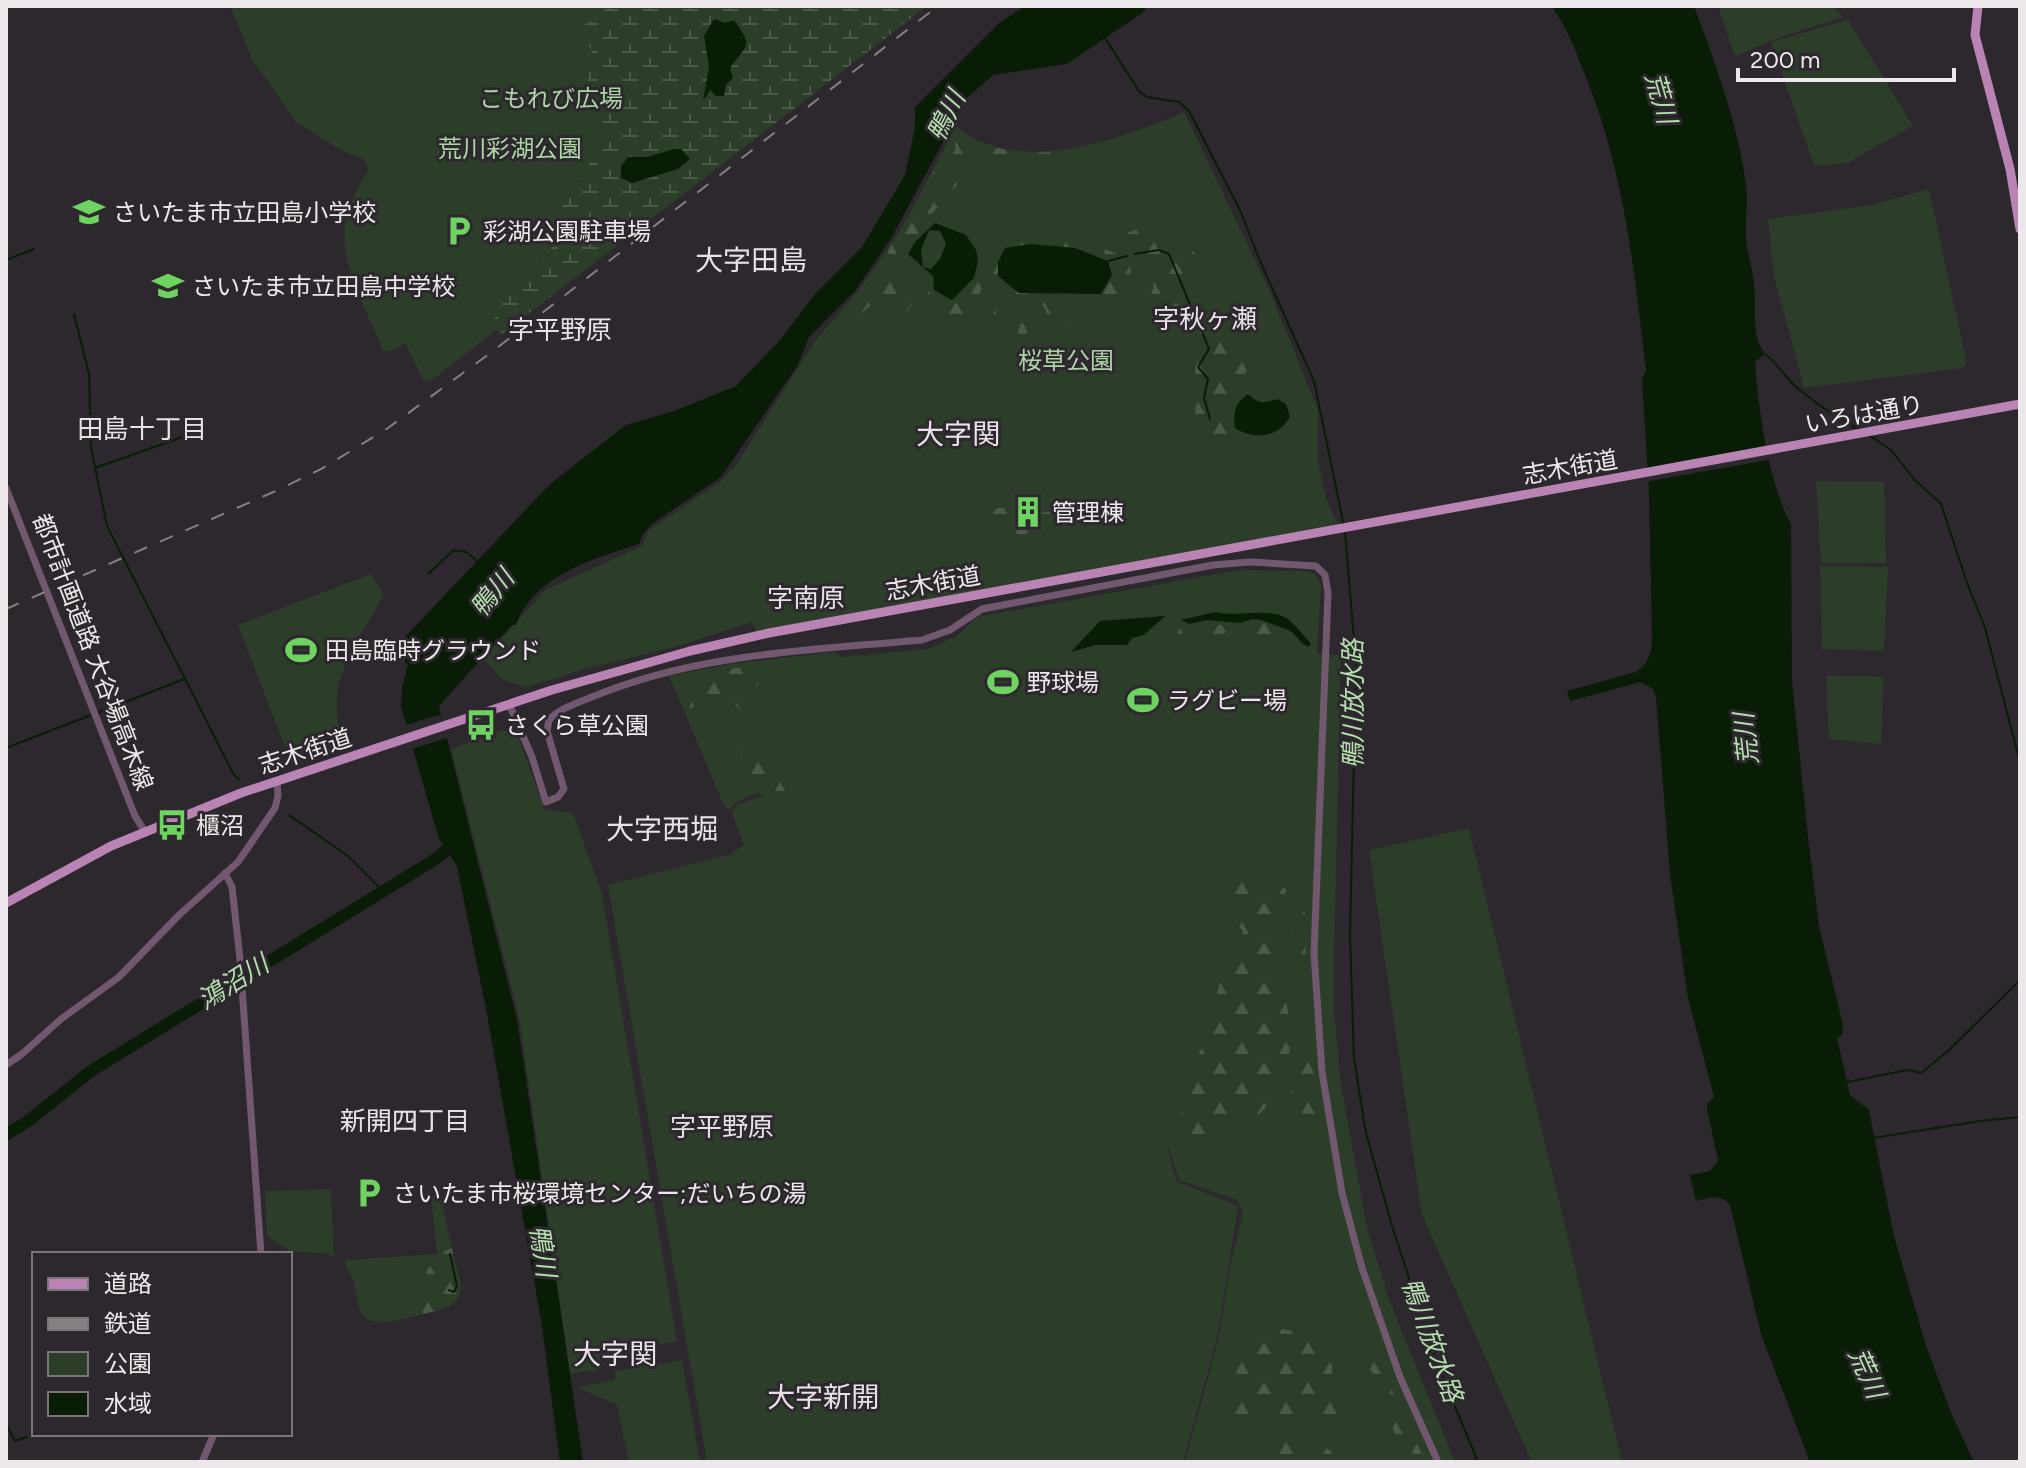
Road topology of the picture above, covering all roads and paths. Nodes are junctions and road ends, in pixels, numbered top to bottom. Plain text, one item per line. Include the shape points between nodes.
1 (1978, 6) edge
2 (2020, 229) edge
3 (2020, 404) edge
4 (1714, 461) joint
5 (6, 488) edge
6 (509, 704) junction
7 (277, 782) junction
8 (144, 830) junction
9 (225, 873) junction
10 (6, 903) edge
11 (6, 1065) edge
12 (261, 1252) edge
13 (213, 1436) edge
14 (202, 1462) edge
15 (1438, 1462) edge

1 - 2 main road via 1975,35
3 - 4 main road, いろは通り
4 - 6 main road, 志木街道 via 769,633
5 - 8 street, 都市計画道路 大谷場高木線
6 - 7 main road, 志木街道
6 - 15 street via 546,802 564,789 548,738 549,720 563,709 630,682 723,659 922,640 982,609 1213,565 1264,562 1320,568 1328,593 1314,953 1322,1072 1340,1181 1362,1268 1400,1377
7 - 8 main road, 志木街道
7 - 9 street via 275,808
8 - 10 main road, 志木街道
9 - 11 street via 119,977
9 - 12 street via 232,887 240,959
13 - 14 street

